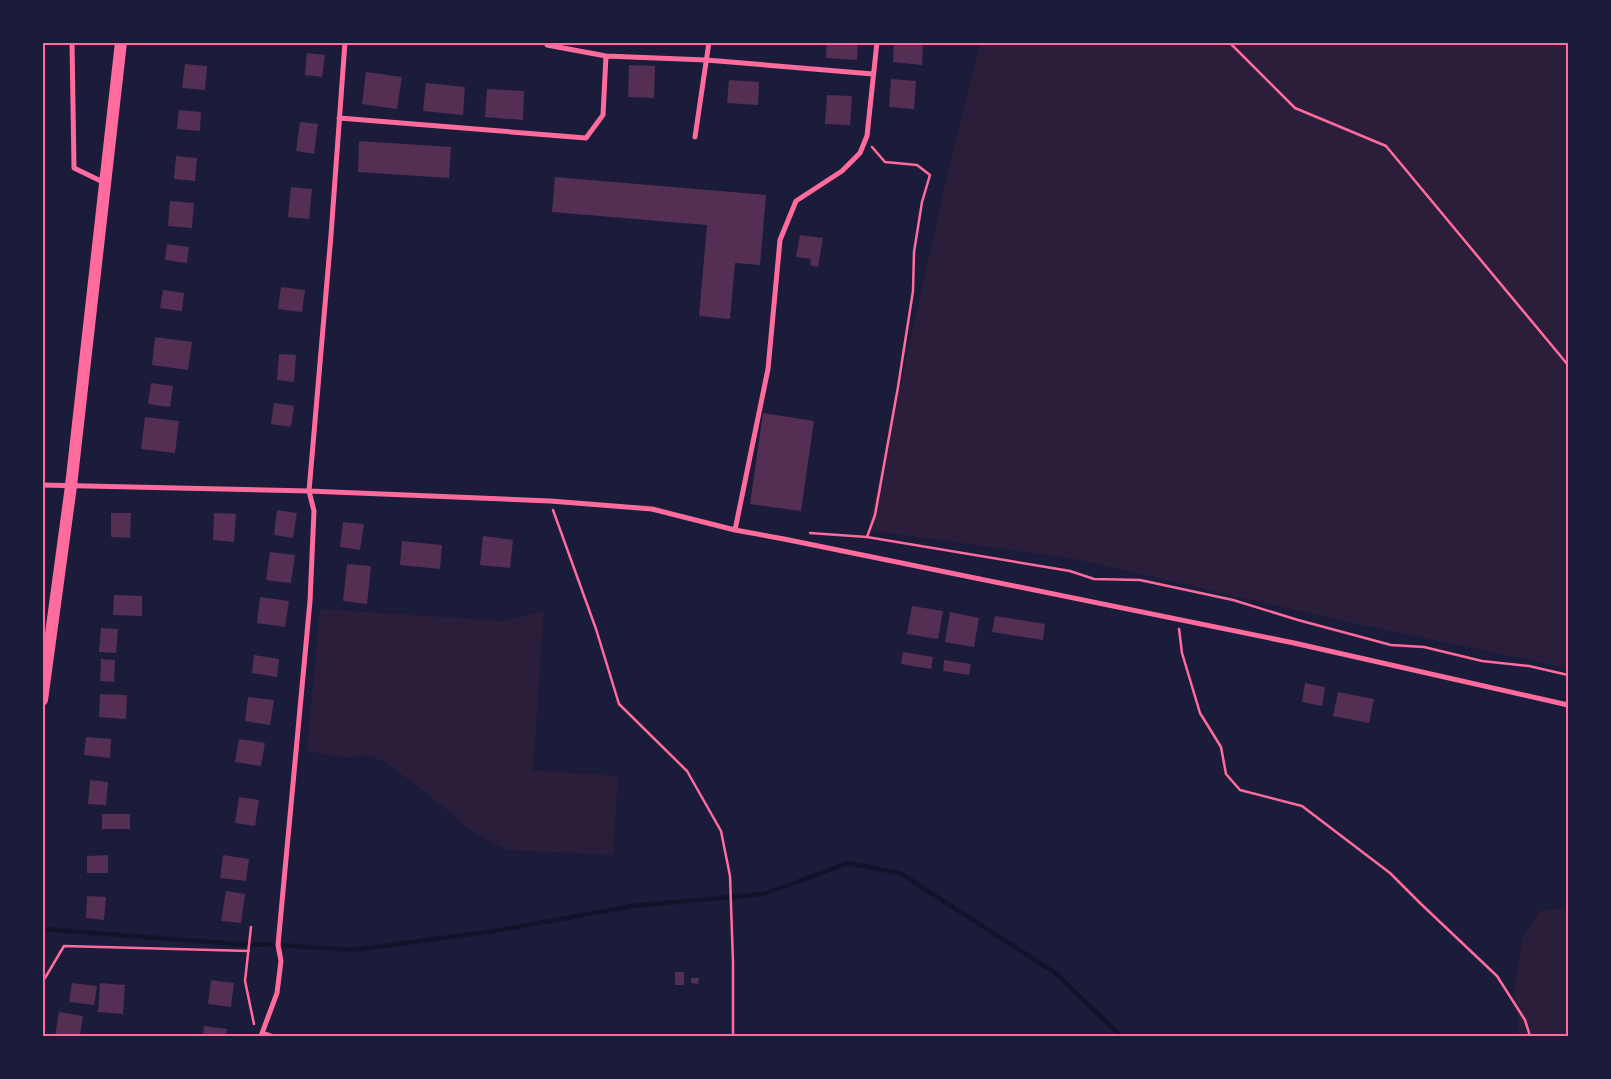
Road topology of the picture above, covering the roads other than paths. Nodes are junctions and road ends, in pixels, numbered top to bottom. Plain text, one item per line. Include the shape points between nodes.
1 (72, 42) edge
2 (121, 42) edge
3 (345, 42) edge
4 (708, 42) edge
5 (877, 42) edge
6 (547, 44) edge
7 (606, 56) junction
8 (706, 60) junction
9 (873, 74) junction
10 (339, 118) junction
11 (695, 137) dead end
12 (106, 183) junction
13 (42, 484) edge
14 (71, 486) junction
15 (309, 491) junction
16 (735, 530) junction
17 (43, 692) edge
18 (1568, 705) edge
19 (262, 1035) edge
20 (272, 1036) edge

1 - 12 street via 74,168
2 - 12 main road
3 - 10 street
4 - 8 street
5 - 9 street
6 - 7 street
7 - 8 street
7 - 10 street via 603,115 586,138
8 - 9 street
8 - 11 street
9 - 16 street via 867,136 860,153 842,171 796,201 780,240 768,369
10 - 15 street
12 - 14 main road
13 - 14 street
14 - 15 street
14 - 17 main road
15 - 16 street via 550,501 652,510
15 - 19 street via 314,511 310,601 278,945 281,962 278,993
16 - 18 street via 1294,643
19 - 20 lane

